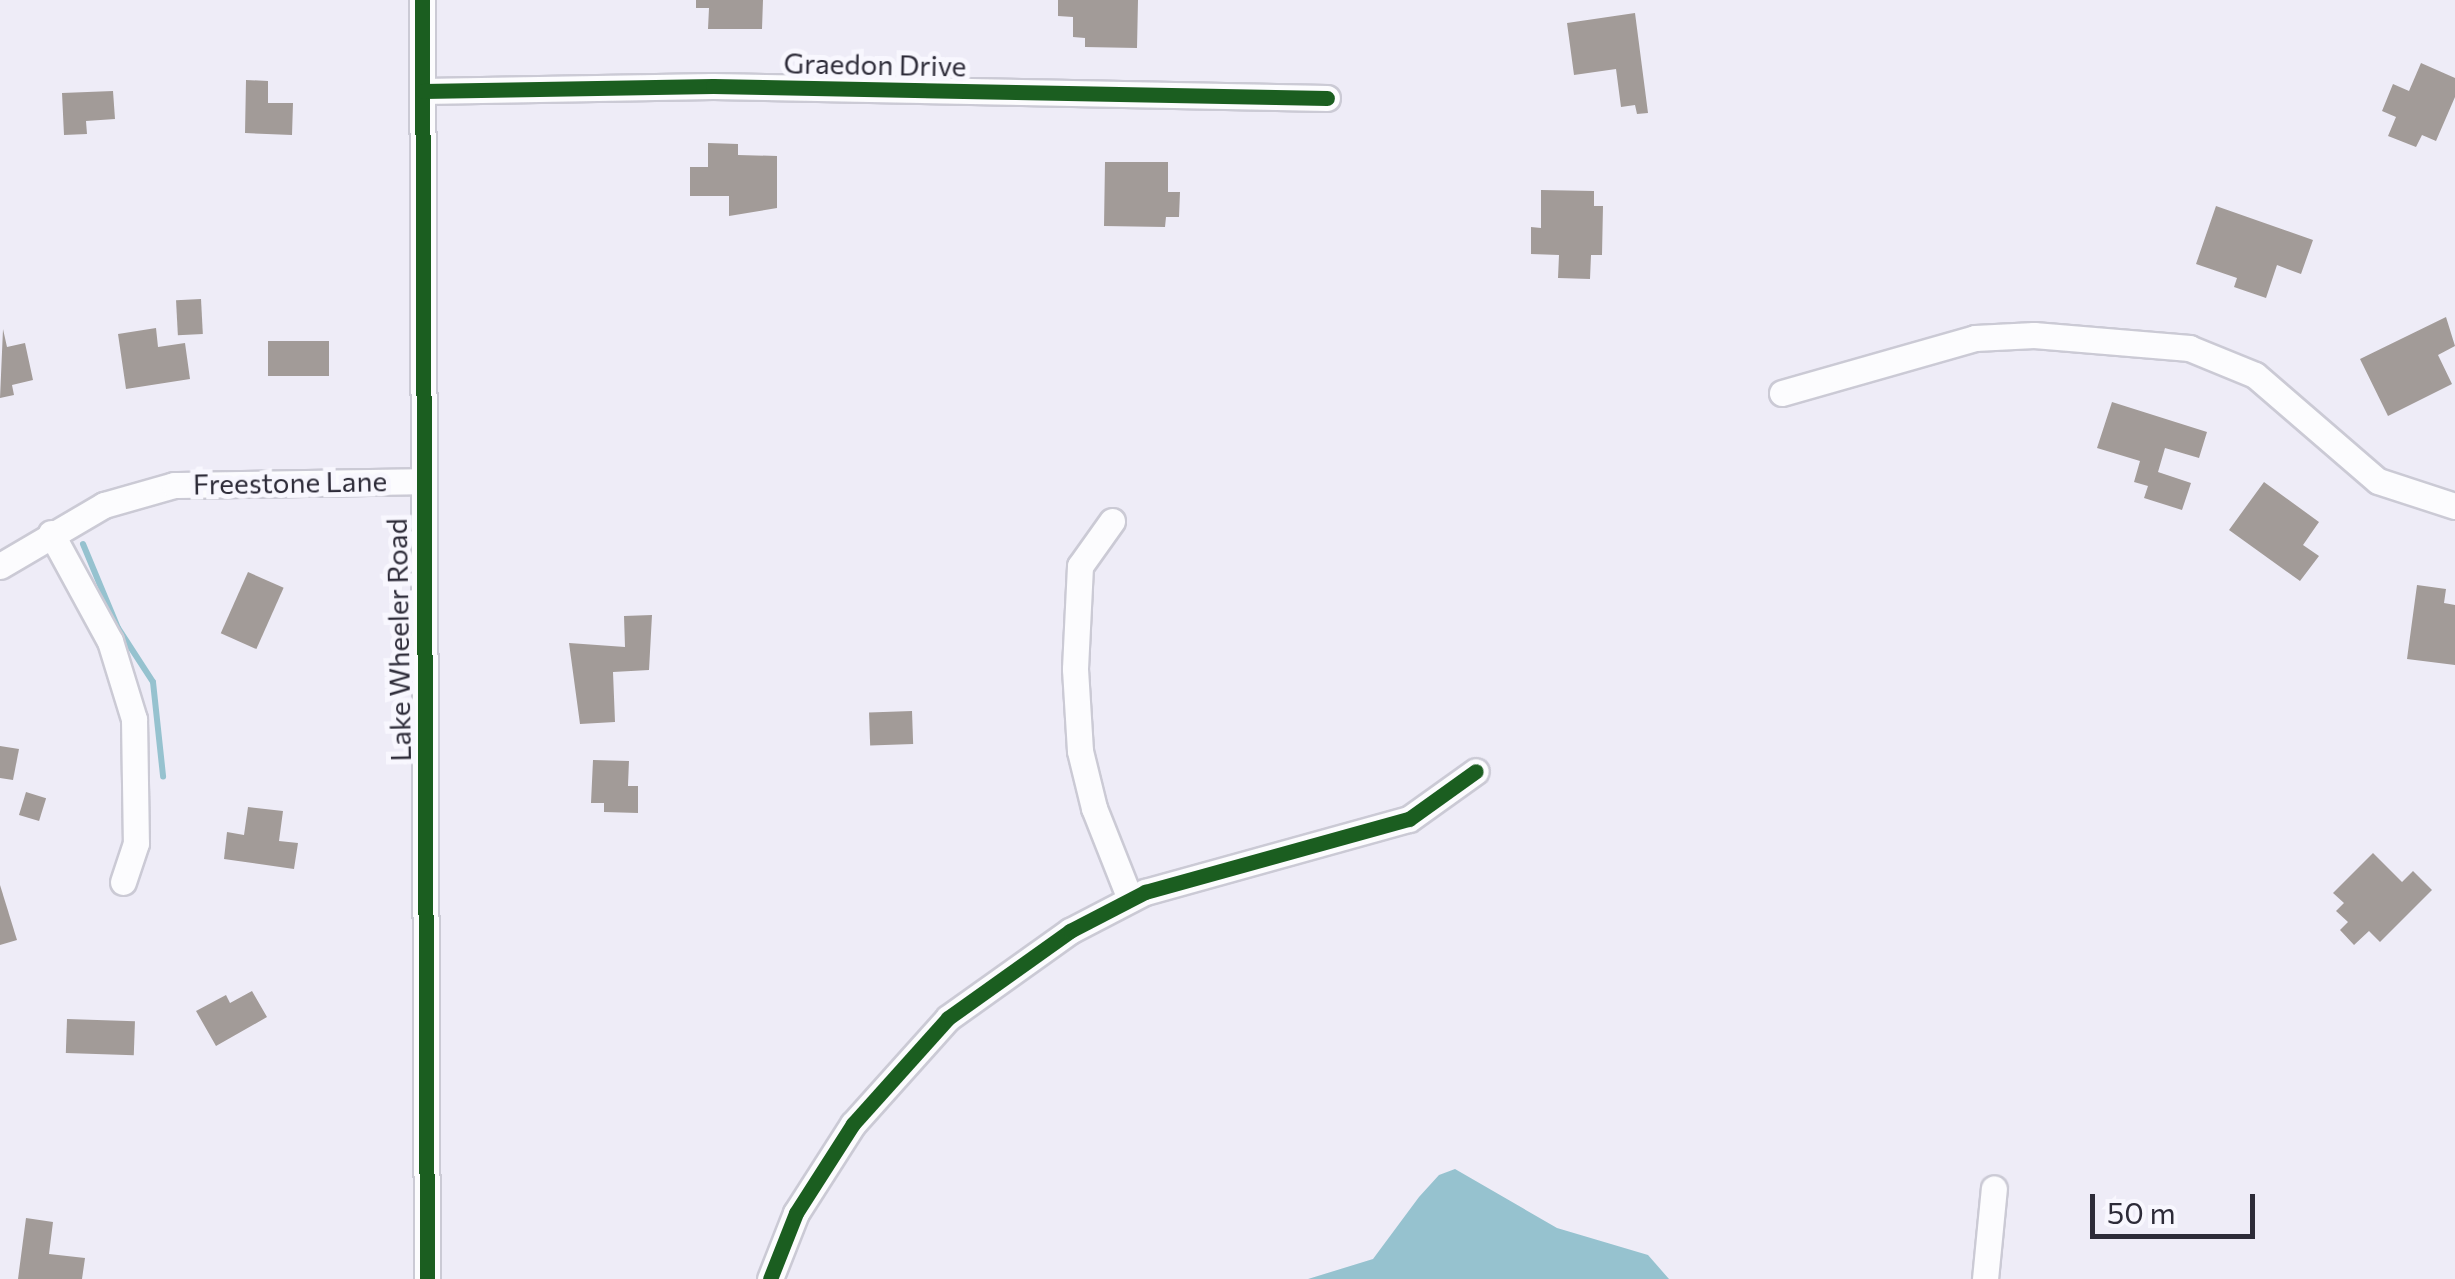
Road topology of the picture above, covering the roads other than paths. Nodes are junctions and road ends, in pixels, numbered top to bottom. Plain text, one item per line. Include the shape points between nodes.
1 (422, 0) edge
2 (422, 91) junction
3 (1327, 98) dead end
4 (1782, 393) dead end
5 (420, 482) junction
6 (2455, 506) edge
7 (1112, 521) dead end
8 (50, 533) junction
9 (0, 566) edge
10 (1476, 771) dead end
11 (122, 882) dead end
12 (1130, 899) junction
13 (1994, 1188) dead end
14 (428, 1279) edge
15 (770, 1279) edge
16 (1985, 1279) edge

1 - 2 street, Lake Wheeler Road
2 - 3 street, Graedon Drive via 713,86
2 - 5 street, Lake Wheeler Road
4 - 6 street via 1975,338 2174,346 2255,375 2378,482
5 - 8 street, Freestone Lane via 174,484 104,506
5 - 14 street, Lake Wheeler Road
7 - 12 street via 1080,566 1075,669 1084,770
8 - 9 street, Freestone Lane
8 - 11 street via 110,641 134,720 136,843
10 - 12 street via 1409,820
12 - 15 street via 1070,931 948,1018 853,1124 796,1213
13 - 16 street

